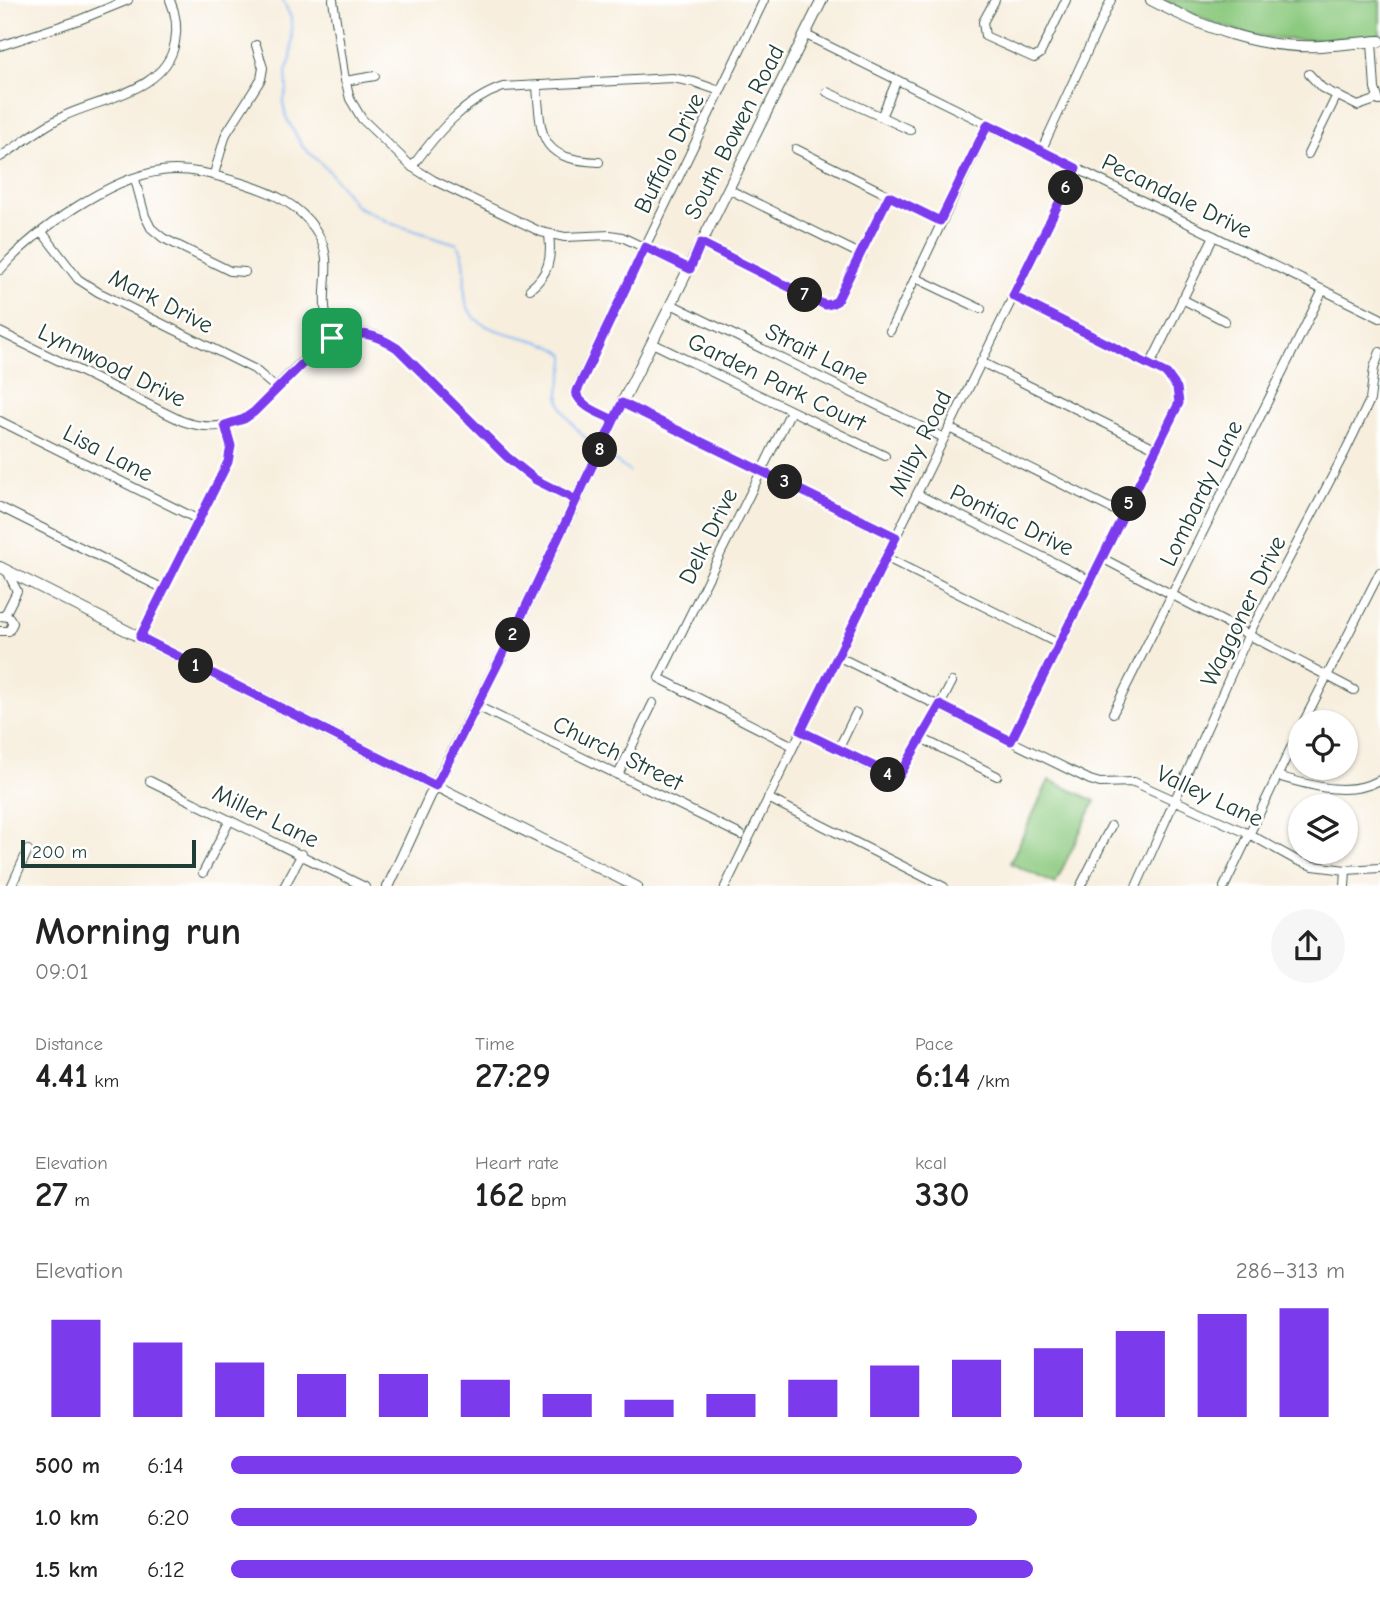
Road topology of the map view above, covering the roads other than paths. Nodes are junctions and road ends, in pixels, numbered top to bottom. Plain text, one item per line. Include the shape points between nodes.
1 (128, 0) edge
2 (170, 0) edge
3 (333, 0) edge
4 (764, 0) edge
5 (822, 0) edge
6 (995, 0) edge
7 (1066, 0) edge
8 (1111, 0) edge
9 (1151, 0) edge
10 (806, 35) junction
11 (1376, 41) edge
12 (256, 45) dead end
13 (0, 46) edge
14 (1309, 74) dead end
15 (375, 76) dead end
16 (897, 80) junction
17 (345, 81) junction
18 (537, 86) junction
19 (720, 91) junction
20 (827, 92) dead end
21 (1337, 95) junction
22 (1379, 101) edge
23 (881, 117) junction
24 (988, 124) junction
25 (910, 130) dead end
26 (796, 149) dead end
27 (1041, 151) junction
28 (1308, 153) dead end
29 (0, 158) edge
30 (599, 162) dead end
31 (412, 167) junction
32 (1076, 168) junction
33 (214, 174) junction
34 (135, 179) junction
35 (728, 188) junction
36 (889, 196) junction
37 (940, 221) junction
38 (42, 232) junction
39 (549, 235) junction
40 (1214, 236) junction
41 (701, 243) junction
42 (645, 247) junction
43 (862, 255) junction
44 (690, 269) junction
45 (0, 270) edge
46 (245, 272) dead end
47 (916, 278) junction
48 (530, 289) dead end
49 (1323, 290) junction
50 (1013, 296) junction
51 (1182, 299) junction
52 (673, 305) junction
53 (981, 309) dead end
54 (1380, 318) edge
55 (1225, 321) dead end
56 (890, 331) dead end
57 (0, 332) edge
58 (332, 338) junction
59 (652, 343) junction
60 (1380, 352) edge
61 (981, 362) junction
62 (1150, 365) junction
63 (276, 388) junction
64 (1370, 400) junction
65 (622, 403) junction
66 (1380, 405) edge
67 (791, 411) junction
68 (614, 420) junction
69 (0, 421) edge
70 (225, 425) junction
71 (949, 428) junction
72 (944, 438) junction
73 (1157, 449) junction
74 (885, 456) dead end
75 (762, 471) junction
76 (917, 494) junction
77 (576, 500) junction
78 (0, 507) edge
79 (1124, 515) junction
80 (199, 520) junction
81 (896, 537) junction
82 (885, 557) junction
83 (1102, 558) junction
84 (4, 569) edge
85 (1380, 572) edge
86 (1091, 581) junction
87 (36, 585) junction
88 (164, 589) junction
89 (19, 592) junction
90 (1172, 595) junction
91 (5, 616) edge
92 (0, 631) edge
93 (1248, 636) junction
94 (140, 637) junction
95 (1059, 644) junction
96 (837, 656) junction
97 (1327, 676) junction
98 (952, 682) dead end
99 (1354, 690) dead end
100 (653, 703) dead end
101 (940, 705) junction
102 (477, 706) junction
103 (1310, 710) edge
104 (856, 713) dead end
105 (1113, 713) dead end
106 (801, 731) junction
107 (921, 738) junction
108 (1011, 741) junction
109 (793, 746) junction
110 (838, 750) junction
111 (1288, 752) edge
112 (618, 775) junction
113 (997, 776) dead end
114 (1276, 776) junction
115 (1380, 780) edge
116 (150, 781) dead end
117 (436, 786) junction
118 (768, 798) junction
119 (1175, 800) junction
120 (230, 820) junction
121 (1111, 826) dead end
122 (1249, 834) junction
123 (741, 835) dead end
124 (28, 850) dead end
125 (302, 854) junction
126 (1380, 868) edge
127 (1346, 870) junction
128 (203, 873) dead end
129 (11, 886) edge
130 (285, 886) edge
131 (363, 886) edge
132 (388, 886) edge
133 (635, 886) edge
134 (725, 886) edge
135 (942, 886) edge
136 (1081, 886) edge
137 (1136, 886) edge
138 (1224, 886) edge
139 (1345, 886) edge

1 - 13 street
2 - 29 street via 177,28 169,62 158,75 50,122
3 - 17 street
4 - 19 street, Buffalo Drive
5 - 10 main road, South Bowen Road
6 - 7 street via 983,22 988,38 1034,58
8 - 27 street
9 - 11 main road via 1247,40 1320,46
10 - 16 street, Pecandale Drive
10 - 35 main road, South Bowen Road
11 - 22 street via 1373,76
12 - 33 street via 263,68 261,79 226,134
14 - 21 street
15 - 17 street
16 - 23 street
16 - 24 street, Pecandale Drive
17 - 31 street via 362,119
18 - 19 street via 671,78
18 - 30 street via 542,136 552,149 565,157
18 - 31 street via 484,93 435,135
19 - 42 street, Buffalo Drive
20 - 23 street
21 - 22 street via 1358,106
21 - 28 street
23 - 25 street
24 - 27 street, Pecandale Drive
24 - 37 street
26 - 36 street
27 - 32 street, Pecandale Drive
31 - 39 street
32 - 40 street, Pecandale Drive
32 - 50 street, Milby Road
33 - 34 street via 161,171
33 - 58 street via 281,197 315,230 326,253 325,306
34 - 38 street via 92,198
34 - 46 street via 145,216 157,233 230,271
35 - 41 main road, South Bowen Road
35 - 43 street
36 - 37 street
36 - 43 street
37 - 47 street
38 - 45 street
38 - 63 street, Mark Drive via 78,279 254,369
39 - 42 street via 610,235
39 - 48 street via 549,267
40 - 49 street, Pecandale Drive
40 - 51 street
41 - 43 street via 825,305 837,301
41 - 44 main road, South Bowen Road
42 - 44 street
42 - 68 street, Buffalo Drive via 576,393 579,401
44 - 52 main road, South Bowen Road
47 - 53 street
47 - 56 street
49 - 54 street, Pecandale Drive
49 - 90 street, Lombardy Lane
50 - 61 street, Milby Road
50 - 62 street
51 - 55 street
51 - 62 street
52 - 59 main road, South Bowen Road
52 - 72 street, Strait Lane
57 - 70 street, Lynnwood Drive via 182,421
58 - 63 street, Lynnwood Drive
58 - 77 street via 368,333 381,337 507,457 536,480
59 - 65 main road, South Bowen Road
59 - 67 street, Garden Park Court
60 - 64 street, Waggoner Drive
61 - 71 street, Milby Road
61 - 73 street
62 - 73 street via 1167,374 1179,395
63 - 70 street, Lynnwood Drive via 254,412
64 - 66 street
64 - 93 street, Waggoner Drive
65 - 68 main road, South Bowen Road
65 - 75 street
67 - 74 street, Garden Park Court
67 - 75 street, Delk Drive
68 - 77 main road, South Bowen Road
69 - 80 street, Lisa Lane
70 - 80 street via 231,453
71 - 72 street, Milby Road
71 - 79 street
72 - 76 street, Milby Road
73 - 79 street
75 - 81 street
75 - 109 street, Delk Drive via 659,678
76 - 81 street, Milby Road
76 - 86 street, Pontiac Drive
77 - 102 main road, South Bowen Road
78 - 88 street
79 - 83 street
80 - 88 street
81 - 82 street, Milby Road
82 - 95 street
82 - 96 street, Milby Road
83 - 86 street
83 - 90 street, Pontiac Drive
84 - 87 main road
84 - 89 street
85 - 97 street
86 - 95 street
87 - 89 street
87 - 94 main road
88 - 94 street
89 - 91 street
90 - 93 street, Pontiac Drive
90 - 105 street, Lombardy Lane
91 - 92 street via 13,623 11,629
93 - 97 street, Pontiac Drive
93 - 119 street, Waggoner Drive
94 - 117 main road
95 - 108 street
96 - 101 street, Valley Lane
96 - 106 street, Milby Road
97 - 99 street, Pontiac Drive
97 - 103 street
98 - 101 street
100 - 112 street
101 - 107 street
101 - 108 street, Valley Lane
102 - 112 street, Church Street
102 - 117 main road, South Bowen Road
104 - 110 street
106 - 109 street, Milby Road
106 - 110 street
107 - 110 street via 896,777
107 - 113 street
108 - 119 street, Valley Lane via 1090,780 1134,782
109 - 118 street, Milby Road
111 - 114 street
112 - 123 street, Church Street
114 - 115 street via 1333,789 1353,789
114 - 122 street
116 - 120 street, Miller Lane
117 - 132 main road, South Bowen Road
117 - 133 main road
118 - 134 street, Milby Road
118 - 135 street
119 - 122 street, Valley Lane
119 - 137 street, Waggoner Drive
120 - 125 street, Miller Lane
120 - 128 street
121 - 136 street
122 - 127 street, Valley Lane via 1296,860
122 - 138 street
124 - 129 street
125 - 130 street
125 - 131 street, Miller Lane
126 - 127 street, Valley Lane
127 - 139 street

